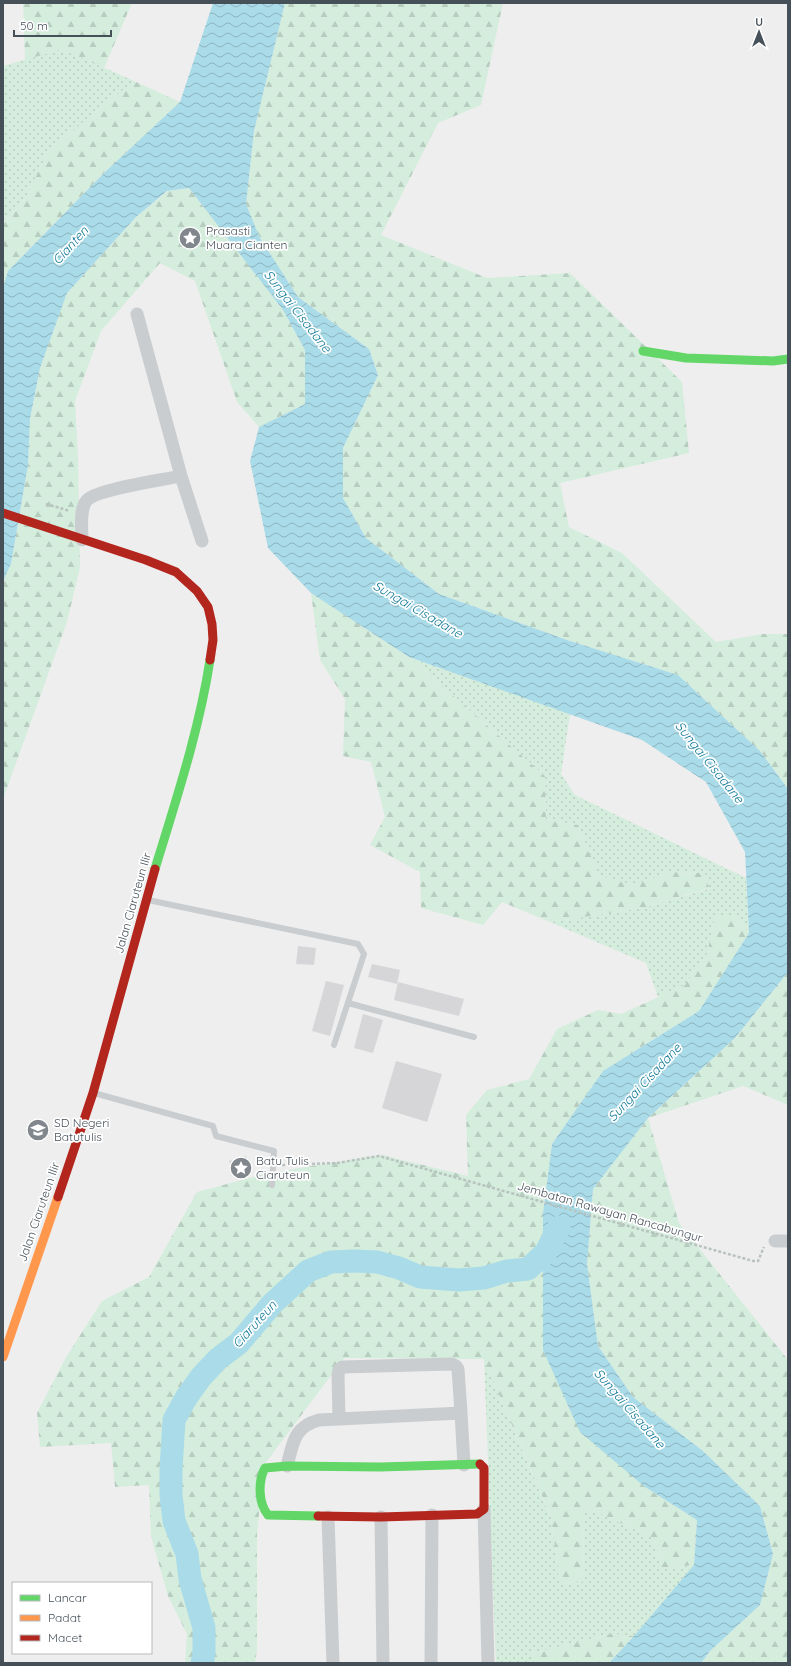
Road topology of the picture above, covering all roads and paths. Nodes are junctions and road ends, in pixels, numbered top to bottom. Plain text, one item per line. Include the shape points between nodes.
1 (137, 314) dead end
2 (643, 351) dead end
3 (788, 359) edge
4 (181, 476) junction
5 (46, 504) dead end
6 (3, 513) edge
7 (82, 514) junction
8 (82, 540) junction
9 (202, 541) dead end
10 (146, 899) junction
11 (348, 1004) junction
12 (474, 1036) dead end
13 (334, 1045) dead end
14 (93, 1093) junction
15 (273, 1165) junction
16 (272, 1184) dead end
17 (774, 1241) joint
18 (788, 1241) edge
19 (7, 1328) edge
20 (3, 1358) edge
21 (461, 1414) junction
22 (339, 1419) junction
23 (464, 1465) junction
24 (287, 1466) junction
25 (484, 1509) junction
26 (432, 1515) junction
27 (328, 1517) junction
28 (381, 1517) junction
29 (333, 1663) edge
30 (383, 1663) edge
31 (431, 1663) edge
32 (488, 1663) edge

1 - 4 street
2 - 3 street via 686,358 774,361
4 - 7 street via 120,488 92,497 87,501
4 - 9 street
5 - 7 path
6 - 8 street, Jalan Ciaruteun Ilir
7 - 8 street
8 - 10 street, Jalan Ciaruteun Ilir via 176,572 197,591 208,607 212,624 211,660 204,694 190,752
10 - 11 lane via 358,944 364,954
10 - 14 street, Jalan Ciaruteun Ilir
11 - 12 lane
11 - 13 lane
14 - 15 lane via 213,1126 216,1136 274,1151
14 - 19 street, Jalan Ciaruteun Ilir
15 - 16 lane
15 - 17 path, Jembatan Rawayan Rancabungur via 337,1163 379,1156 753,1261 758,1261 766,1243
17 - 18 street
19 - 20 street, Jalan Ciaruteun Ilir
21 - 22 street
21 - 22 street via 458,1370 452,1364 342,1367 338,1375
21 - 23 street
22 - 24 street via 308,1423 299,1430
23 - 24 street
23 - 25 street via 480,1464 484,1468
24 - 27 street via 265,1468 262,1472 264,1512 268,1515
25 - 26 street via 477,1514
25 - 32 street
26 - 28 street
26 - 31 street
27 - 28 street
27 - 29 street
28 - 30 street

